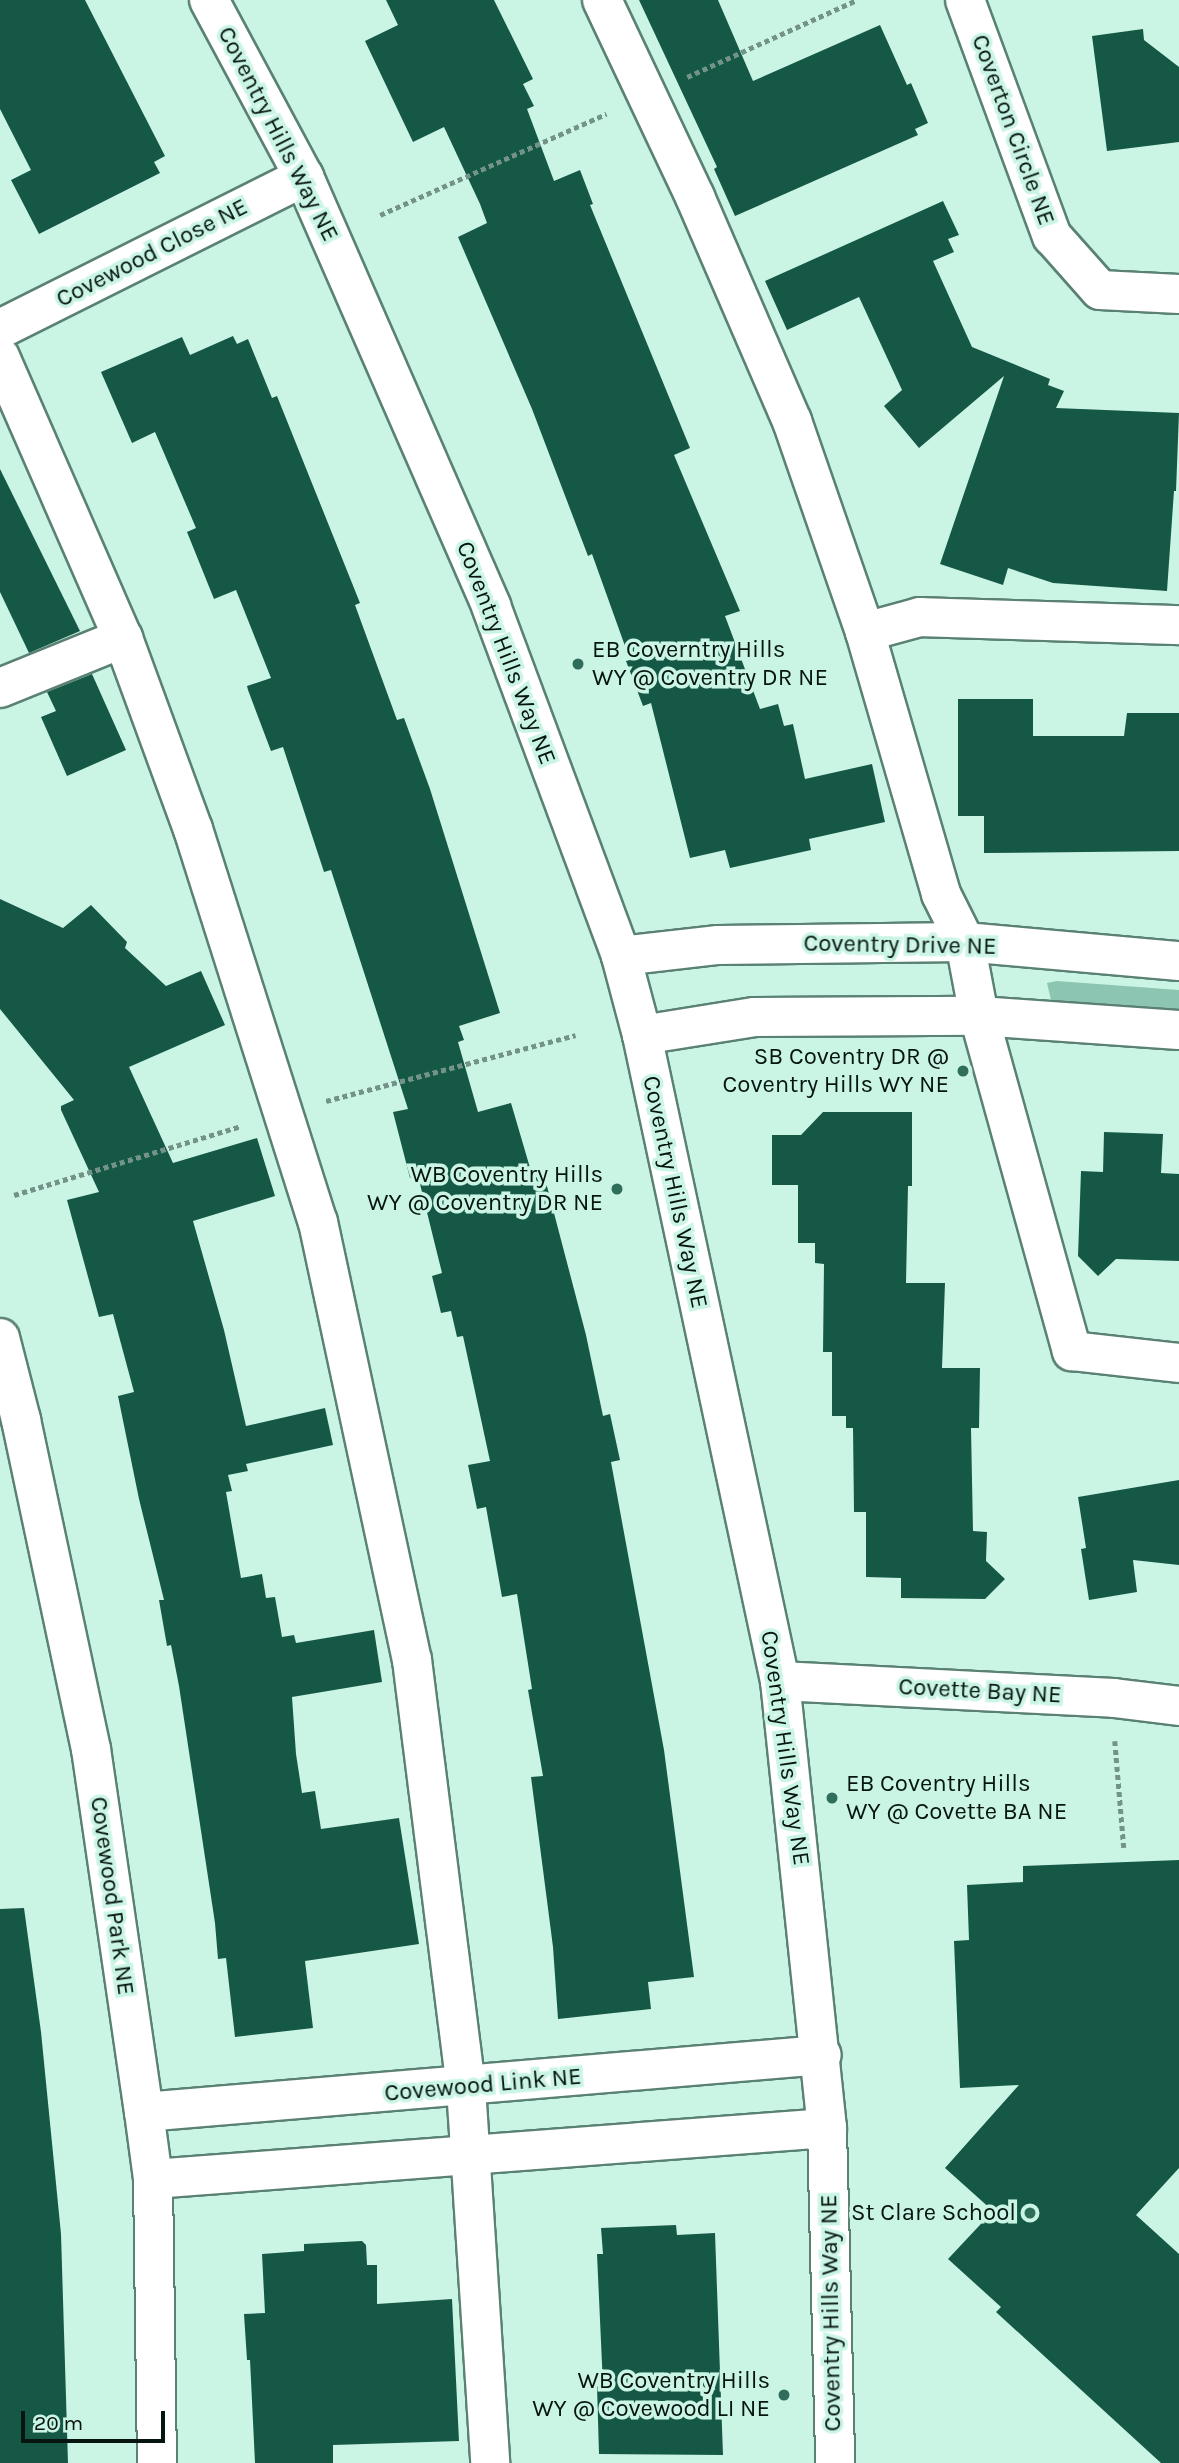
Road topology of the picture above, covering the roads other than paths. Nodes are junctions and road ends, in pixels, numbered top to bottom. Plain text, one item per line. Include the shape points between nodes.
1 (209, 0) edge
2 (602, 0) edge
3 (965, 0) edge
4 (304, 177) junction
5 (1179, 293) edge
6 (0, 330) edge
7 (0, 357) edge
8 (1179, 625) edge
9 (865, 632) junction
10 (123, 638) junction
11 (0, 688) edge
12 (965, 942) junction
13 (621, 956) junction
14 (1179, 961) edge
15 (979, 1016) junction
16 (1179, 1030) edge
17 (642, 1035) junction
18 (0, 1338) edge
19 (1179, 1363) edge
20 (10, 1422) edge
21 (780, 1681) junction
22 (1179, 1706) edge
23 (822, 2055) junction
24 (466, 2087) junction
25 (144, 2112) junction
26 (827, 2128) junction
27 (469, 2154) junction
28 (153, 2179) junction
29 (157, 2463) edge
30 (490, 2463) edge
31 (835, 2463) edge

1 - 4 street, Coventry Hills Way NE
2 - 9 street via 695,197 792,422
3 - 5 street, Coverton Circle NE via 1052,236 1100,290
4 - 6 street, Covewood Close NE
4 - 13 street, Coventry Hills Way NE via 491,606
7 - 10 street
8 - 9 street via 920,617
9 - 12 street via 941,894
10 - 11 street
10 - 24 street via 193,829 317,1222 412,1660
12 - 13 street, Coventry Drive NE via 718,945
12 - 14 street, Coventry Drive NE
12 - 15 street
13 - 17 street, Coventry Hills Way NE
15 - 16 street
15 - 17 street via 754,1017
15 - 19 street via 1072,1351
17 - 21 street, Coventry Hills Way NE
18 - 20 street, Covewood Park NE
20 - 25 street, Covewood Park NE via 91,1749
21 - 22 street, Covette Bay NE via 1114,1698
21 - 23 street, Coventry Hills Way NE
23 - 24 street, Covewood Link NE
23 - 26 street, Coventry Hills Way NE
24 - 25 street, Covewood Link NE
24 - 27 street
25 - 28 street, Covewood Park NE
26 - 27 street
26 - 31 street, Coventry Hills Way NE
27 - 28 street
27 - 30 street
28 - 29 street, Covewood Park NE

